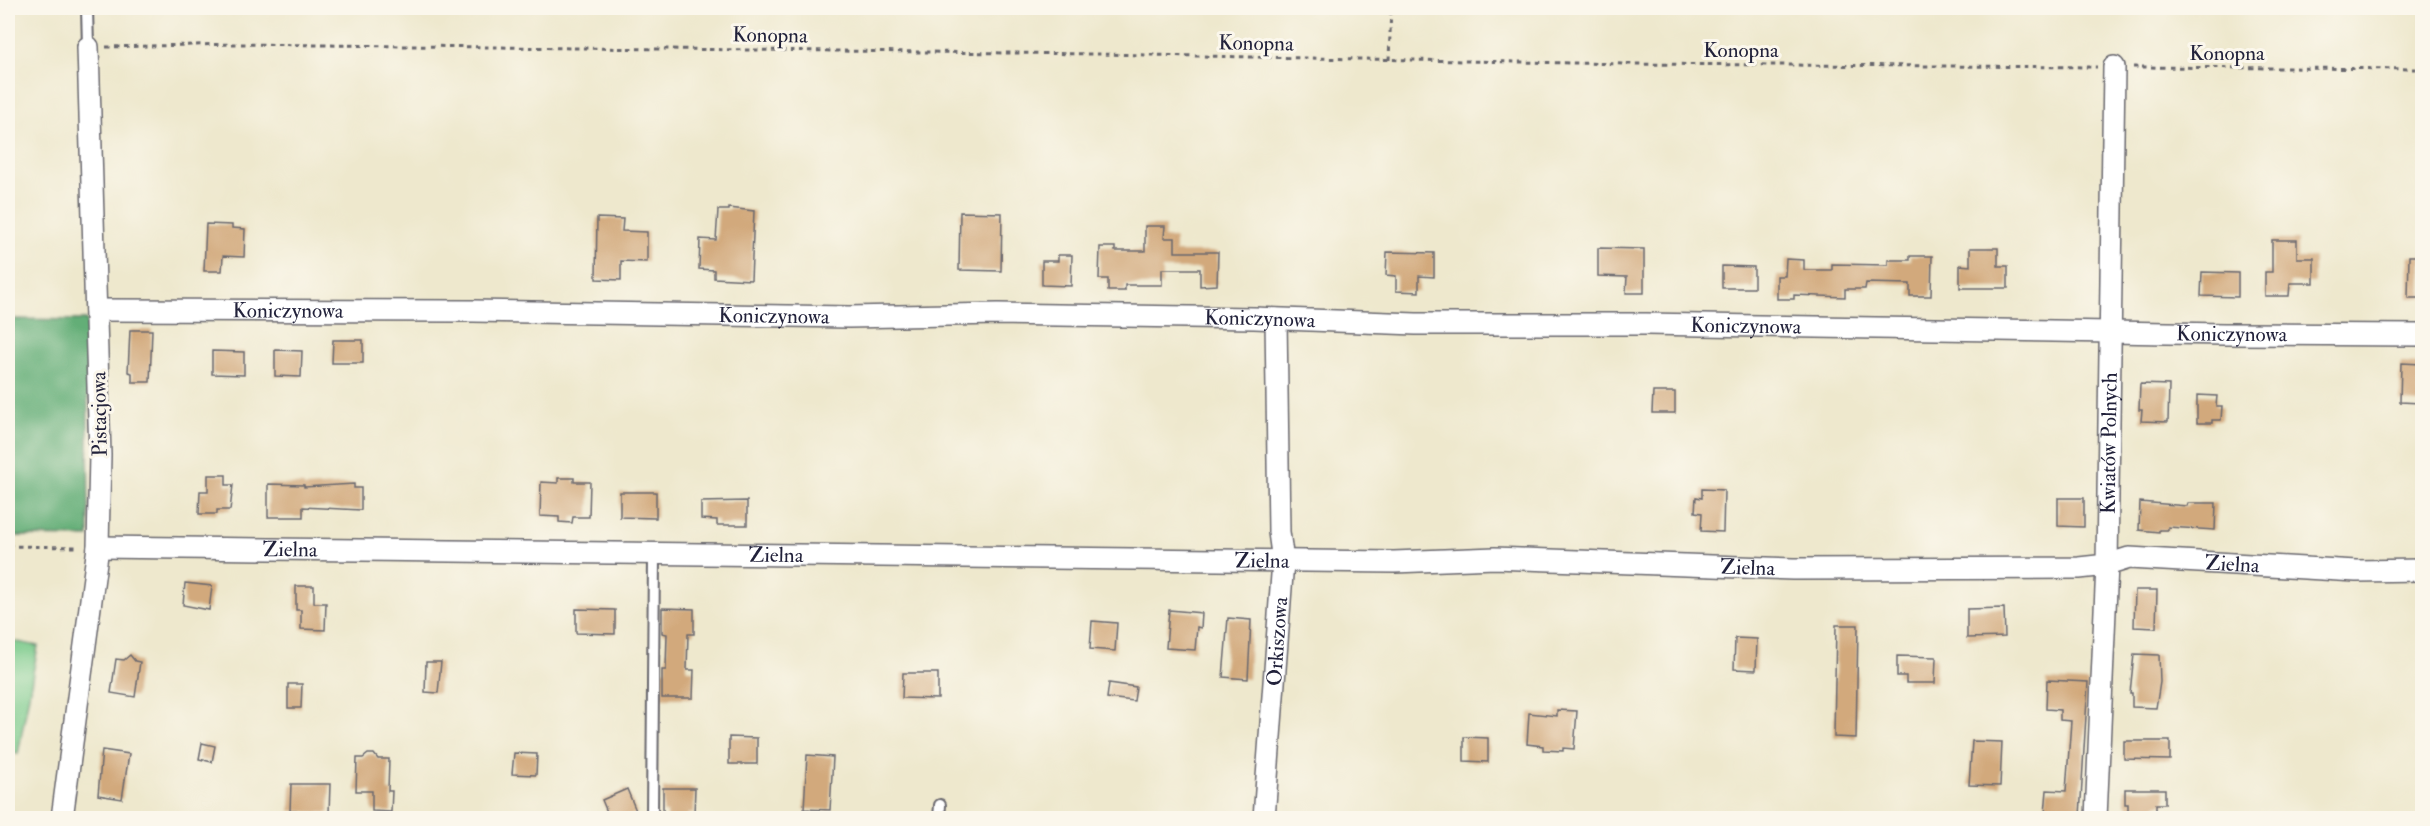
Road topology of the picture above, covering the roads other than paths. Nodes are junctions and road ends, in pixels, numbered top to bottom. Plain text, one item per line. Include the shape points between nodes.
1 (87, 8) edge
2 (88, 47) joint
3 (2114, 67) road end
4 (96, 310) junction
5 (1276, 319) junction
6 (2110, 332) junction
7 (2422, 335) edge
8 (98, 547) junction
9 (654, 554) junction
10 (1283, 561) junction
11 (2108, 565) junction
12 (2422, 570) edge
13 (940, 805) dead end
14 (62, 819) edge
15 (652, 819) edge
16 (939, 819) edge
17 (1263, 819) edge
18 (2096, 819) edge

1 - 2 lane, Pistacjowa
2 - 4 street, Pistacjowa
3 - 6 street, Kwiatów Polnych
4 - 5 street, Koniczynowa
4 - 8 street, Pistacjowa
5 - 6 street, Koniczynowa
5 - 10 street, Orkiszowa via 1279,532
6 - 7 street, Koniczynowa
6 - 11 street, Kwiatów Polnych
8 - 9 street, Zielna
8 - 14 street, Pistacjowa
9 - 10 street, Zielna
9 - 15 lane
10 - 11 street, Zielna via 1495,558 1793,569
10 - 17 street, Orkiszowa
11 - 12 street, Zielna via 2129,558 2356,571
11 - 18 street, Kwiatów Polnych
13 - 16 lane

